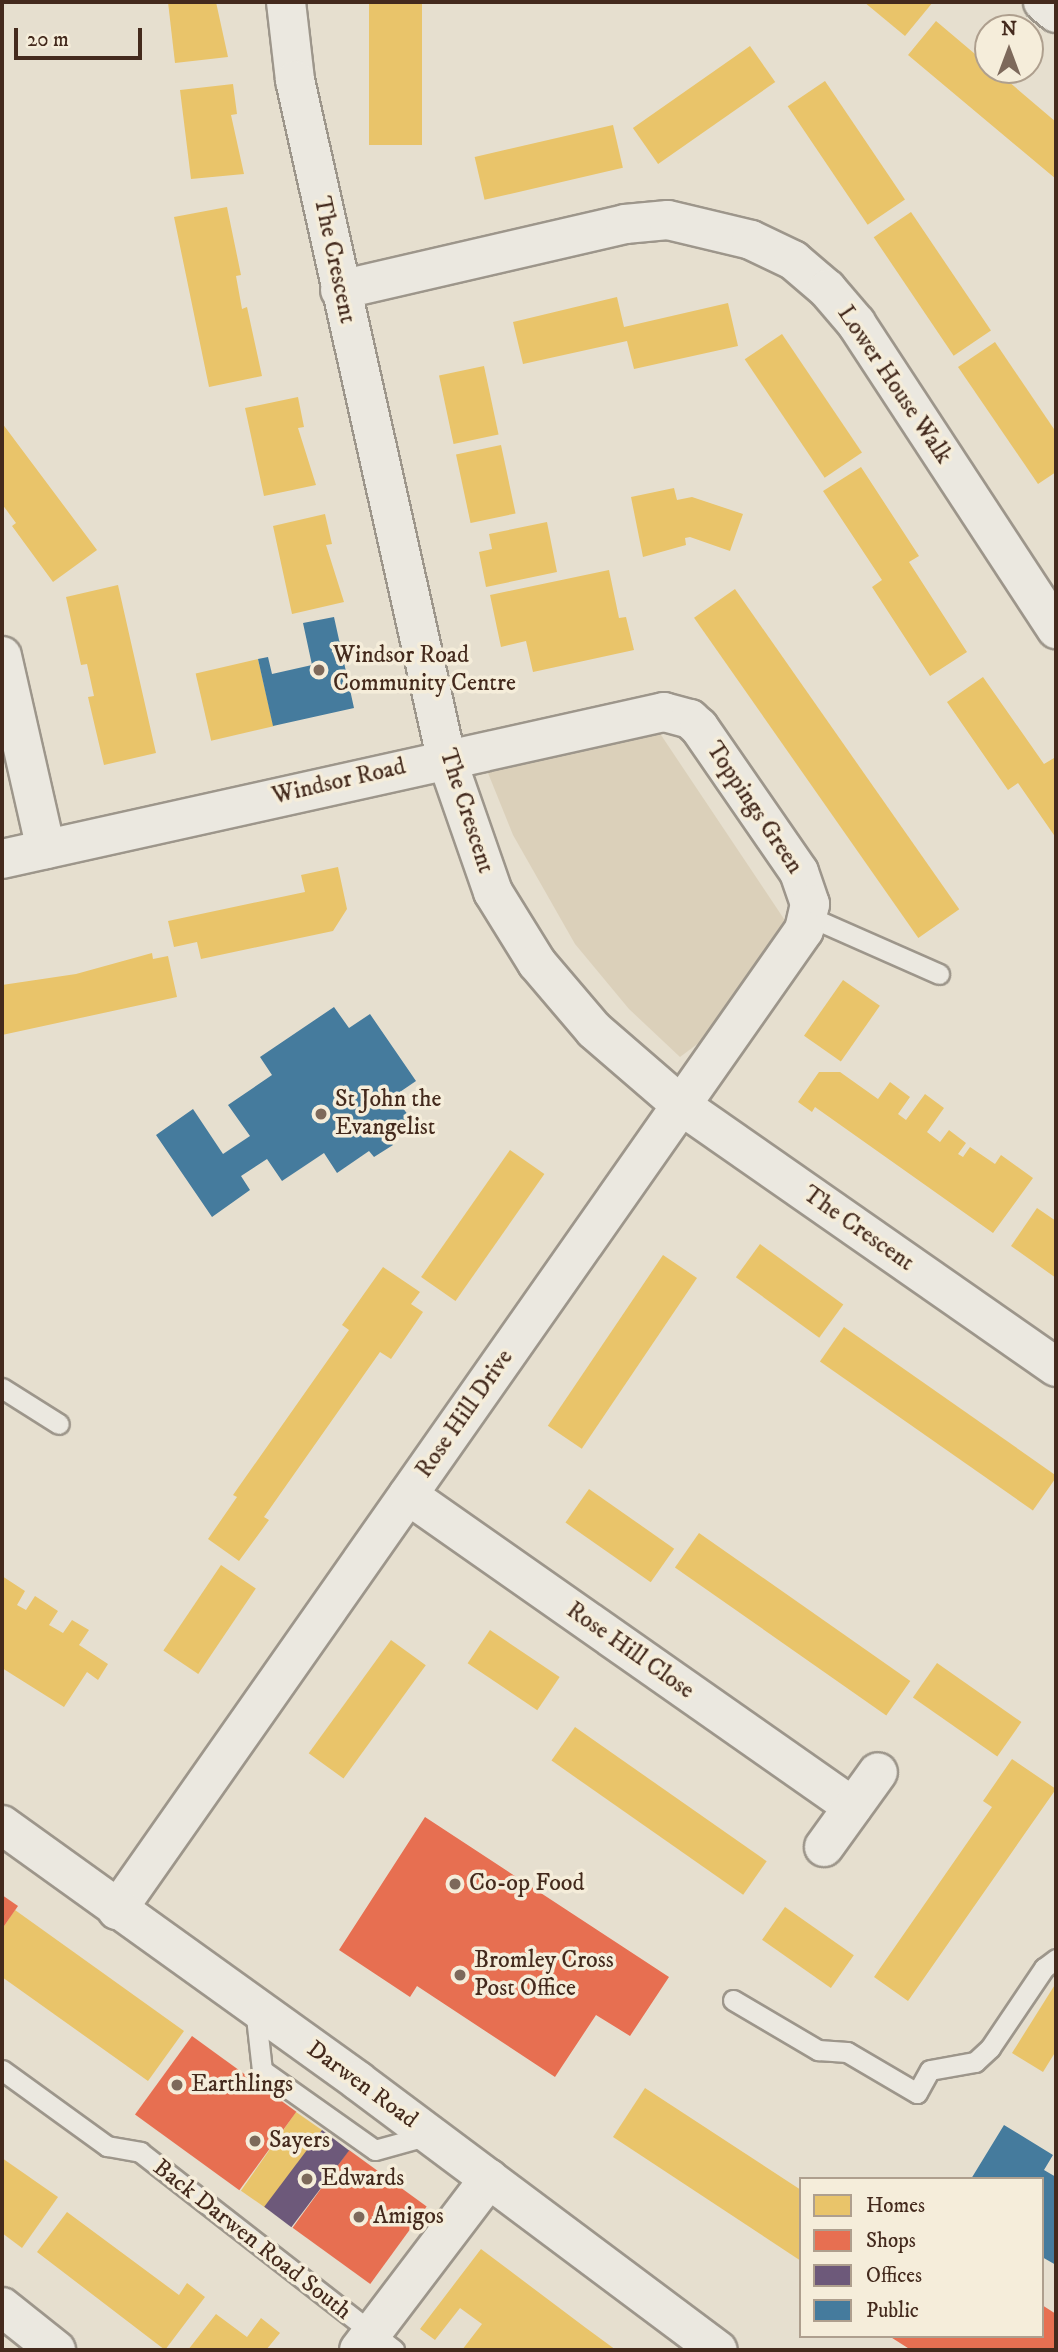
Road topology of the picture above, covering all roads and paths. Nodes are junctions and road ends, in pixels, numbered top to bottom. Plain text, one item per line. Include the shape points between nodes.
1 (286, 2) edge
2 (1043, 2) edge
3 (1056, 13) edge
4 (340, 290) junction
5 (1056, 629) edge
6 (2, 656) edge
7 (677, 713) joint
8 (446, 757) junction
9 (46, 849) junction
10 (2, 859) edge
11 (810, 917) junction
12 (939, 975) dead end
13 (682, 1106) junction
14 (1056, 1367) edge
15 (2, 1388) edge
16 (59, 1424) dead end
17 (408, 1494) junction
18 (878, 1772) dead end
19 (853, 1807) junction
20 (2, 1825) edge
21 (824, 1847) dead end
22 (117, 1910) junction
23 (1056, 1959) edge
24 (733, 2000) dead end
25 (2, 2070) edge
26 (489, 2179) junction
27 (2, 2307) edge
28 (375, 2345) edge
29 (56, 2350) edge
30 (718, 2350) edge

1 - 4 street, The Crescent via 296,80
2 - 3 street
4 - 5 street, Lower House Walk via 625,224 668,220 751,240 793,260 827,289 856,323
4 - 8 street, The Crescent
6 - 9 street
7 - 8 street, Windsor Road via 633,716
7 - 11 street, Toppings Green via 699,727 799,872
8 - 9 street, Windsor Road
8 - 13 street, The Crescent via 482,869 537,963 594,1030
9 - 10 street, Windsor Road
11 - 12 lane
11 - 13 street, Rose Hill Drive
13 - 14 street, The Crescent
13 - 17 street, Rose Hill Drive
15 - 16 lane
17 - 19 street, Rose Hill Close
17 - 22 street, Rose Hill Drive
18 - 19 street
19 - 21 street
20 - 22 street, Darwen Road
22 - 26 street, Darwen Road
23 - 24 lane via 1044,1968 990,2048 975,2062 930,2070 917,2093 847,2052 818,2050
25 - 28 lane, Back Darwen Road South via 107,2146 140,2152
26 - 28 street
26 - 30 street, Darwen Road
27 - 29 street

